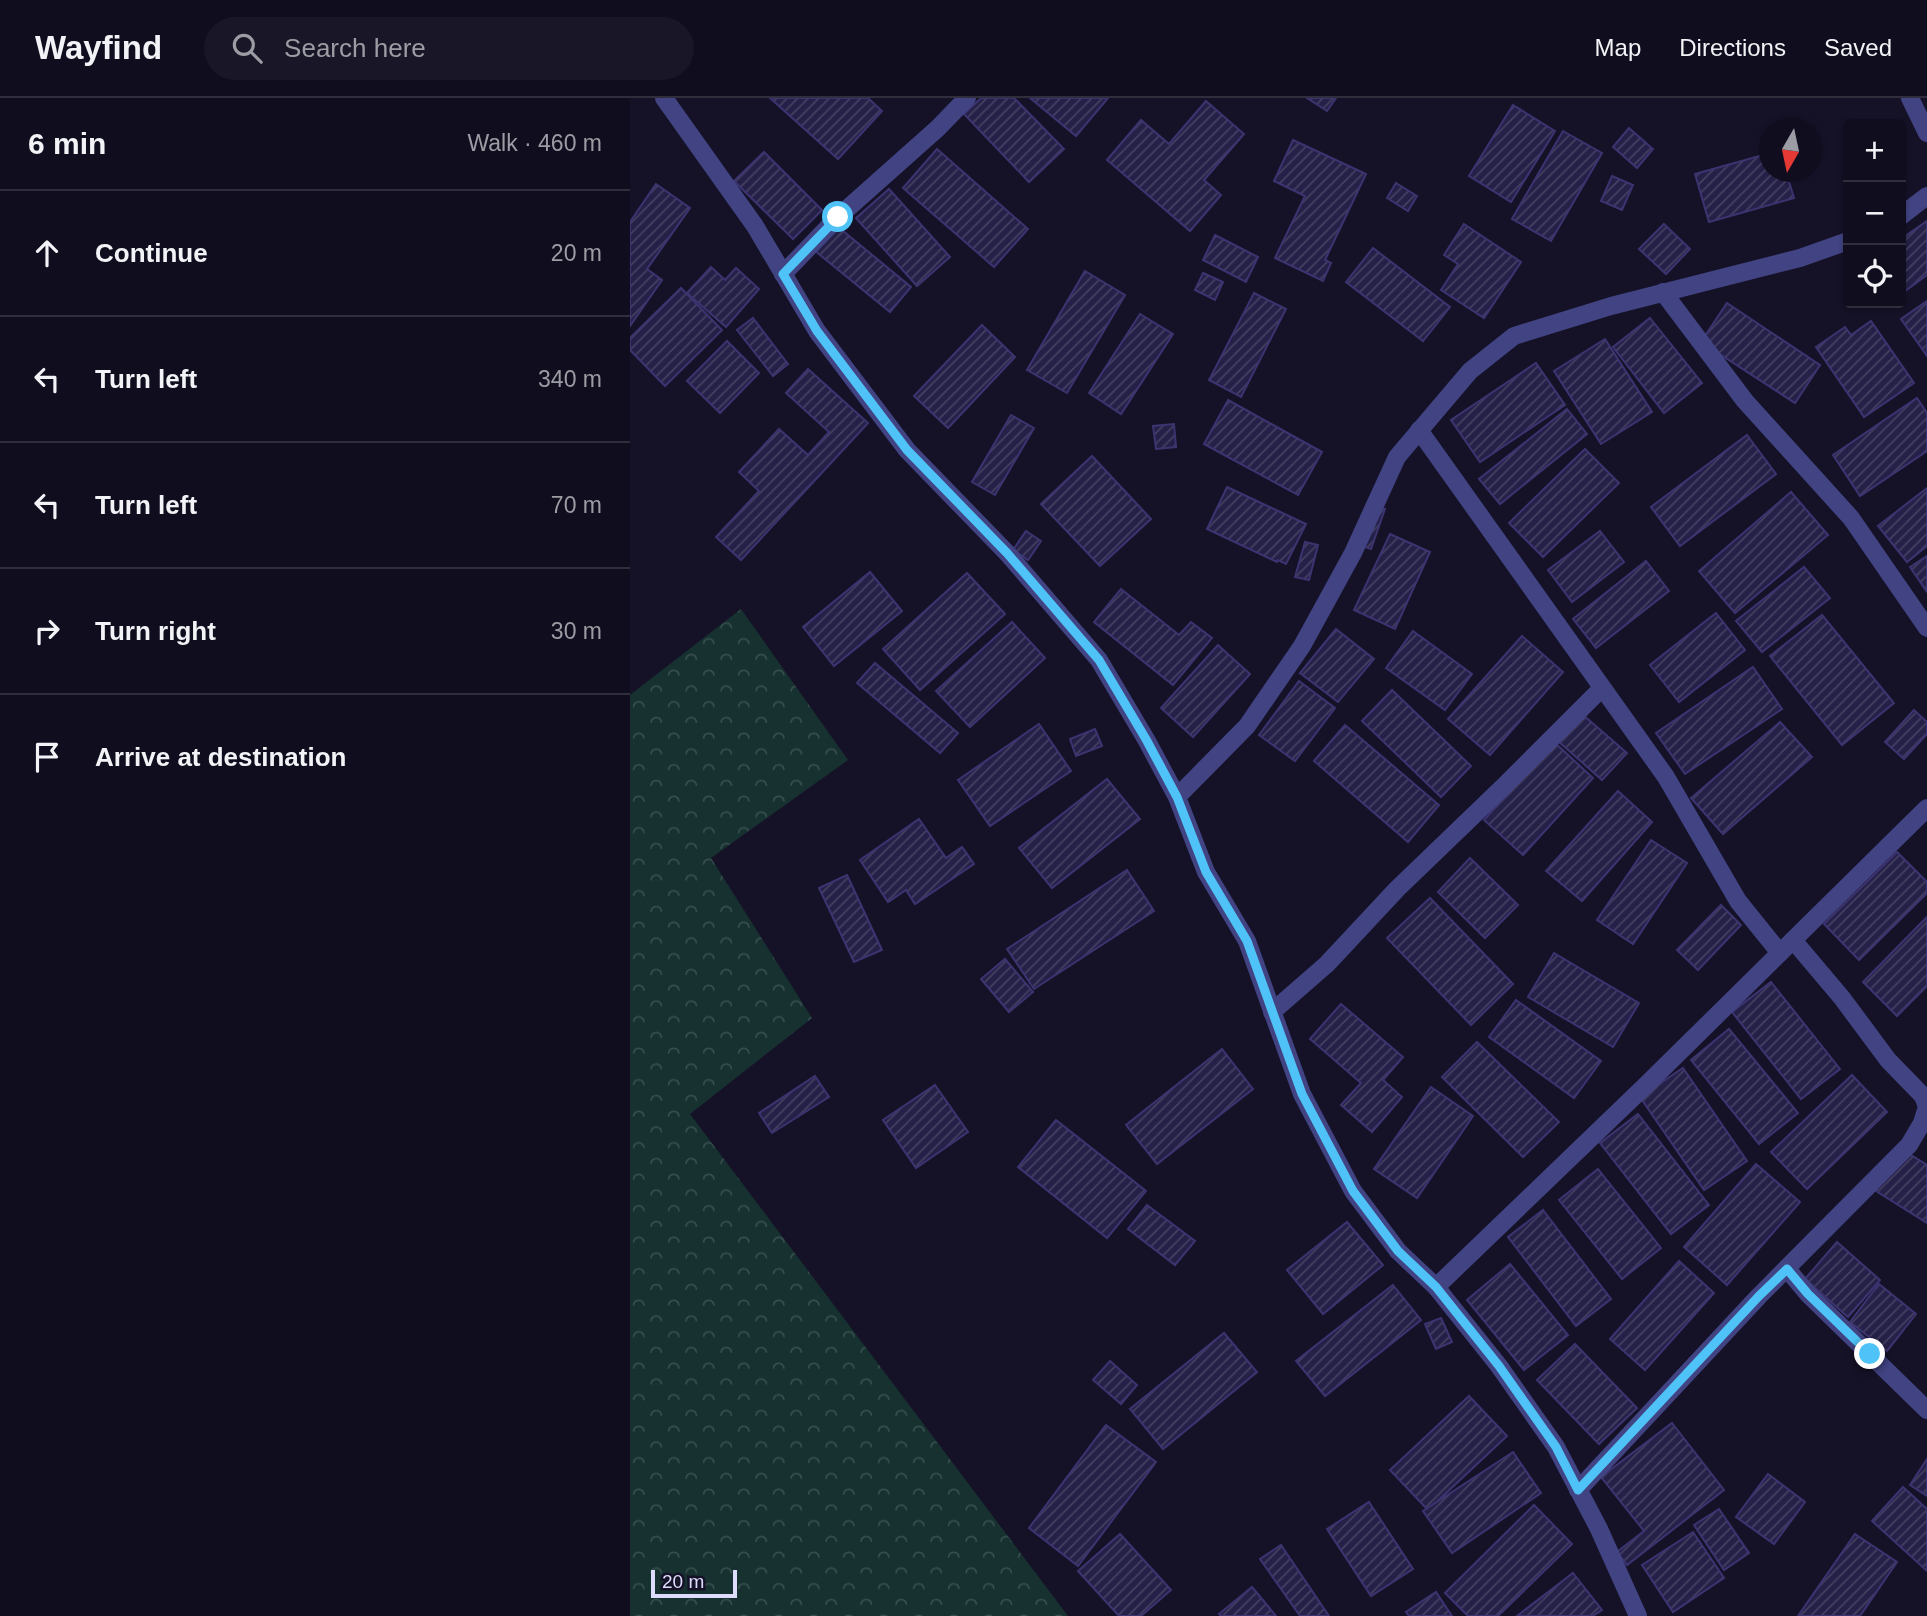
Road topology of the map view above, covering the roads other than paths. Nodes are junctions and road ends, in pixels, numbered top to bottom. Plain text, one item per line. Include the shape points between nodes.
1 (664, 98) edge
2 (967, 98) edge
3 (1910, 98) edge
4 (1927, 133) edge
5 (1927, 196) edge
6 (1906, 212) edge
7 (1843, 243) edge
8 (783, 274) junction
9 (1663, 292) junction
10 (1419, 430) junction
11 (1927, 628) edge
12 (1602, 688) junction
13 (1177, 797) junction
14 (1925, 813) edge
15 (1793, 940) junction
16 (1780, 953) junction
17 (1272, 1012) junction
18 (1787, 1269) junction
19 (1436, 1287) junction
20 (1927, 1410) edge
21 (1578, 1490) junction
22 (1638, 1616) edge

1 - 8 street via 755,226
2 - 8 street
3 - 4 street
5 - 6 street
7 - 9 street
8 - 13 street via 817,331 907,450 1007,553 1099,660
9 - 10 street via 1514,336 1470,371
9 - 11 street via 1745,401 1851,518
10 - 12 street
10 - 13 street via 1397,457 1353,553 1302,646 1247,726
12 - 16 street via 1666,777 1738,901
12 - 17 street via 1327,964
13 - 17 street via 1206,872 1247,941
14 - 15 street
15 - 16 street
15 - 18 street via 1888,1060 1923,1096 1927,1107 1909,1145
16 - 19 street
17 - 19 street via 1302,1094 1353,1191 1398,1251
18 - 20 street
18 - 21 street
19 - 21 street via 1556,1447
21 - 22 street

